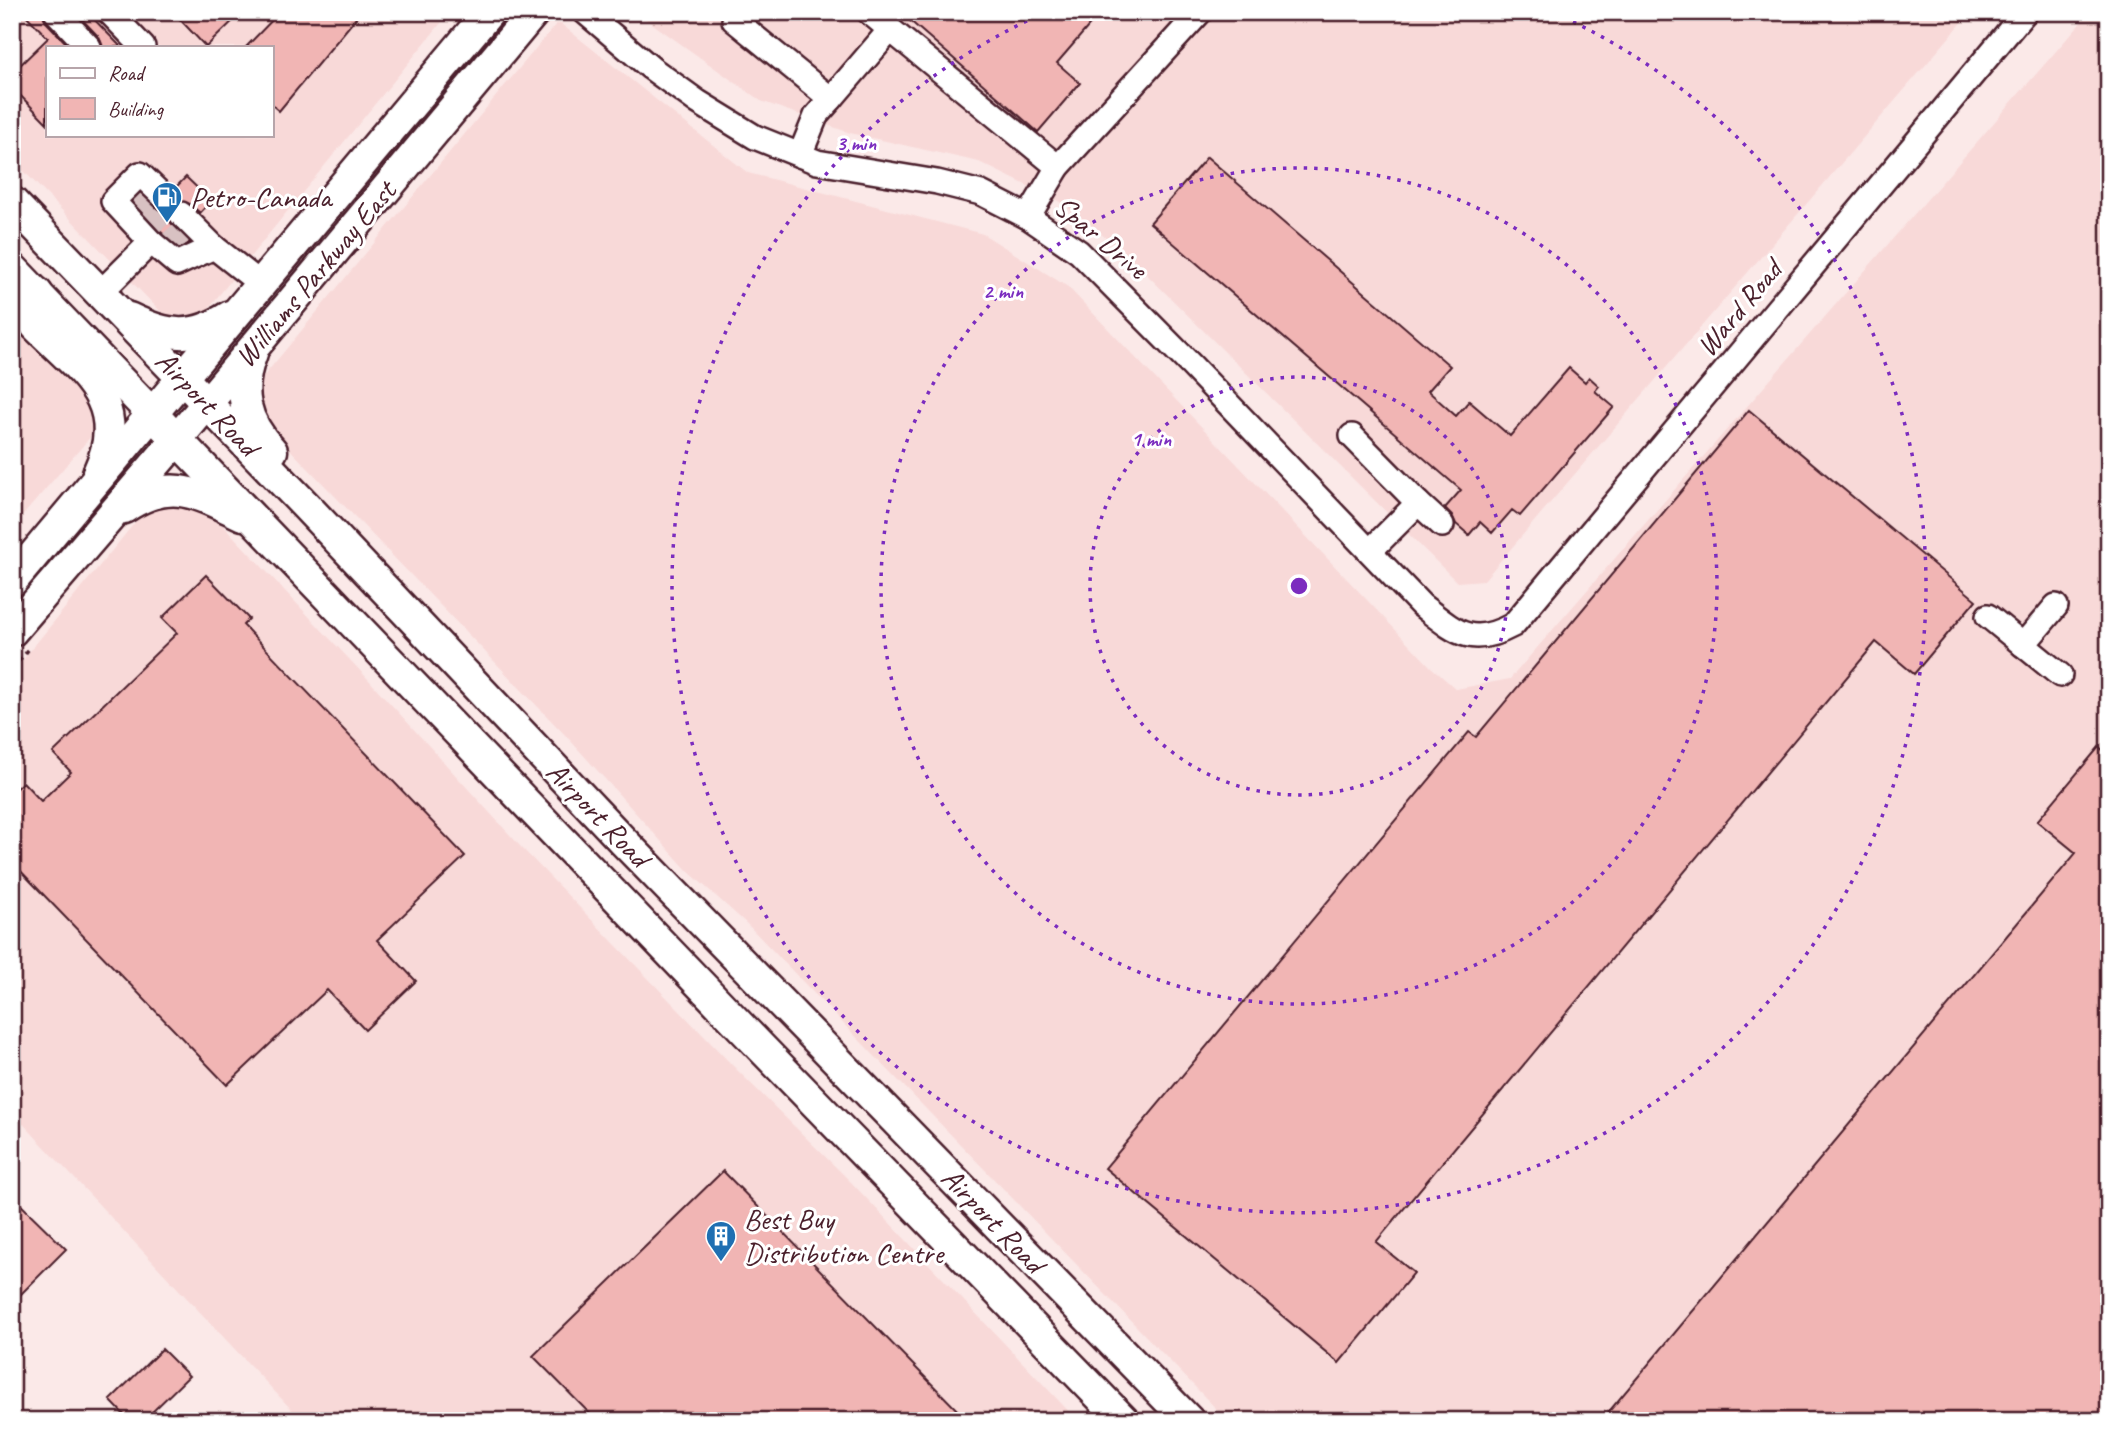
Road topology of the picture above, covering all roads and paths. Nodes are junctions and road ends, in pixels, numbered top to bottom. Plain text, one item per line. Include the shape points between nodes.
1 (56, 12) edge
2 (109, 12) edge
3 (489, 12) edge
4 (534, 12) edge
5 (585, 12) edge
6 (740, 12) edge
7 (869, 12) edge
8 (1200, 12) edge
9 (2025, 12) edge
10 (890, 30) junction
11 (88, 46) edge
12 (142, 46) edge
13 (831, 99) junction
14 (800, 155) junction
15 (1058, 167) junction
16 (12, 202) edge
17 (1028, 217) junction
18 (159, 221) junction
19 (214, 247) junction
20 (12, 268) edge
21 (262, 285) junction
22 (37, 293) junction
23 (100, 293) junction
24 (242, 308) junction
25 (121, 315) junction
26 (255, 347) junction
27 (183, 379) junction
28 (207, 404) junction
29 (154, 414) junction
30 (1353, 436) dead end
31 (178, 438) junction
32 (90, 491) junction
33 (1418, 503) junction
34 (306, 506) junction
35 (112, 516) junction
36 (260, 523) junction
37 (1442, 526) dead end
38 (1370, 551) junction
39 (12, 581) edge
40 (2056, 606) dead end
41 (1988, 616) dead end
42 (12, 631) edge
43 (1494, 635) joint
44 (2023, 645) junction
45 (2060, 675) dead end
46 (1124, 1421) edge
47 (1189, 1421) edge

1 - 11 street
2 - 12 street
3 - 21 main road, Williams Parkway East
4 - 26 main road, Williams Parkway East
5 - 14 street, Spar Drive via 698,102 755,138
6 - 13 street via 734,20
7 - 10 street
8 - 15 street
9 - 43 street, Ward Road via 1513,625
10 - 13 street
10 - 15 street
13 - 14 street via 817,116
14 - 17 street, Spar Drive via 981,193
15 - 17 street
16 - 23 main road, Airport Road
17 - 38 street, Spar Drive via 1079,252 1126,297
18 - 19 street
18 - 19 street via 177,264
18 - 23 street
19 - 21 street
20 - 22 main road, Airport Road
21 - 24 main road, Williams Parkway East
22 - 29 main road, Airport Road
22 - 32 main road via 36,326 96,388 109,414 107,452
23 - 25 main road, Airport Road
24 - 25 main road via 215,326 189,333 159,331
24 - 27 main road, Williams Parkway East
25 - 27 main road, Airport Road
26 - 28 main road, Williams Parkway East
26 - 34 main road via 245,376 250,422 299,479
27 - 28 main road, Airport Road
27 - 29 main road, Williams Parkway East
28 - 31 main road, Williams Parkway East
28 - 34 main road, Airport Road
29 - 31 main road, Airport Road
29 - 32 main road, Williams Parkway East
30 - 33 street
31 - 35 main road, Williams Parkway East
31 - 36 main road, Airport Road
32 - 39 main road, Williams Parkway East
33 - 37 street
33 - 38 street
34 - 47 main road, Airport Road via 623,841
35 - 36 main road via 169,489 195,494
35 - 42 main road, Williams Parkway East
36 - 46 main road, Airport Road
38 - 43 street, Spar Drive via 1422,605 1453,629 1476,637
40 - 44 street
41 - 44 street
44 - 45 street

